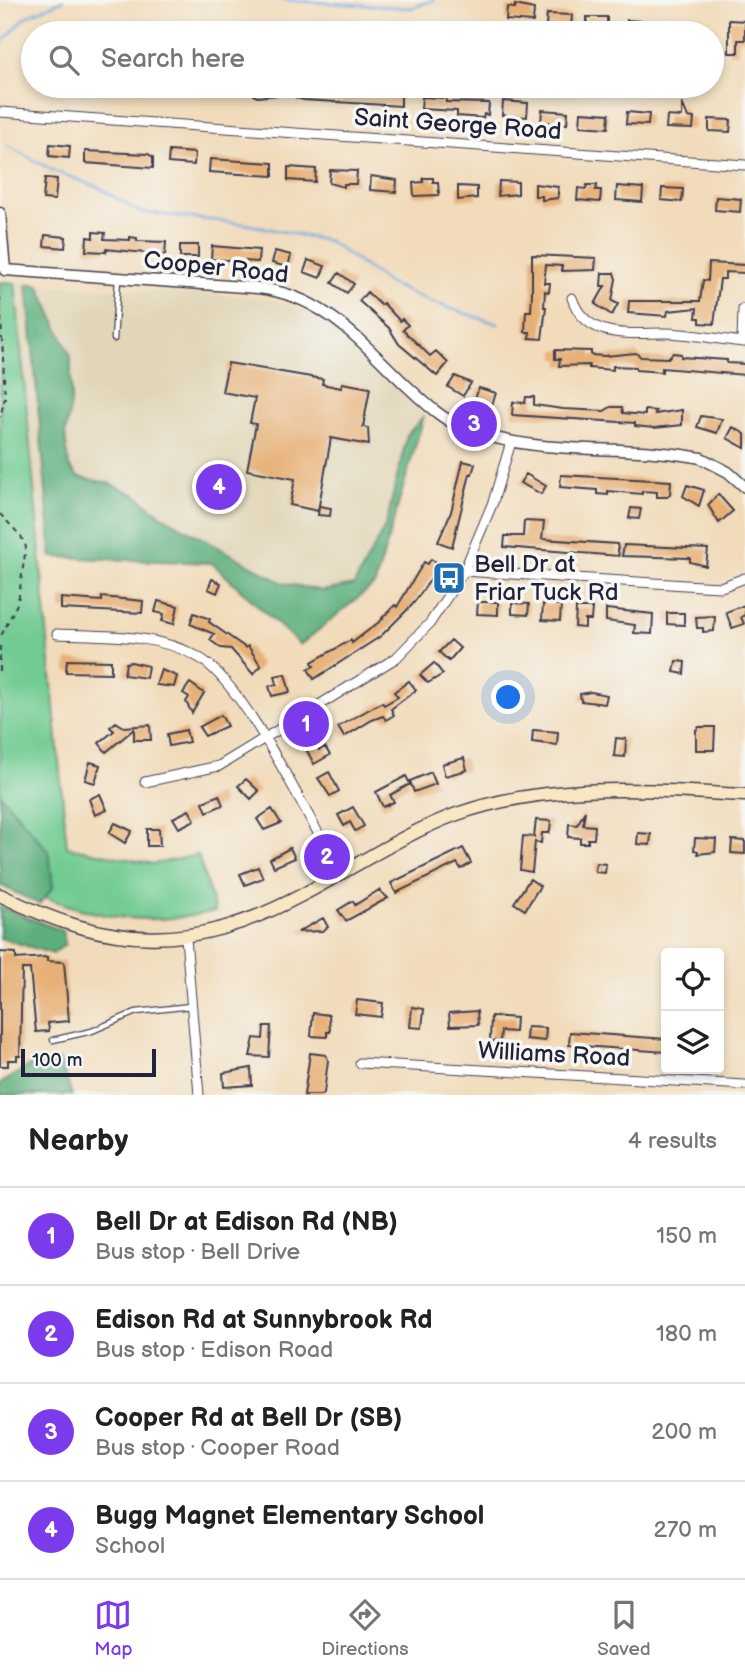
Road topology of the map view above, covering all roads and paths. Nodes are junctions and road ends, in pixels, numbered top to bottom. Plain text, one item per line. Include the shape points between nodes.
1 (0, 112) edge
2 (745, 165) edge
3 (0, 213) edge
4 (3, 269) edge
5 (118, 278) junction
6 (0, 297) edge
7 (572, 298) dead end
8 (743, 309) edge
9 (114, 339) dead end
10 (743, 342) edge
11 (0, 417) edge
12 (510, 442) junction
13 (745, 487) edge
14 (0, 513) edge
15 (464, 571) junction
16 (745, 578) edge
17 (57, 634) dead end
18 (0, 638) edge
19 (0, 646) edge
20 (0, 672) edge
21 (0, 731) edge
22 (263, 739) junction
23 (0, 762) edge
24 (145, 782) dead end
25 (745, 795) edge
26 (340, 873) junction
27 (0, 895) edge
28 (186, 938) junction
29 (191, 1006) junction
30 (53, 1040) dead end
31 (360, 1063) dead end
32 (745, 1085) edge
33 (199, 1095) edge

1 - 2 street, Saint George Road
3 - 4 street
4 - 5 street, Cooper Road
5 - 9 lane
5 - 12 street, Cooper Road via 275,290 309,301 337,320 446,419
6 - 11 path via 5,398
7 - 10 street via 576,311 586,320 616,334 664,333
8 - 10 street
12 - 13 street, Cooper Road via 701,458
12 - 15 street via 493,502
14 - 18 path via 22,536 26,547 18,601
15 - 16 street via 721,587
15 - 22 street via 430,623 396,658
17 - 22 street via 131,637 198,657 222,675
19 - 20 path
21 - 23 path
22 - 24 street via 219,766
22 - 26 street
25 - 26 main road via 627,788 500,801 455,814
26 - 28 main road via 269,911
27 - 28 main road via 60,923 140,937
28 - 29 street
29 - 30 lane via 136,1012 92,1031
29 - 33 street
31 - 32 street, Williams Road

